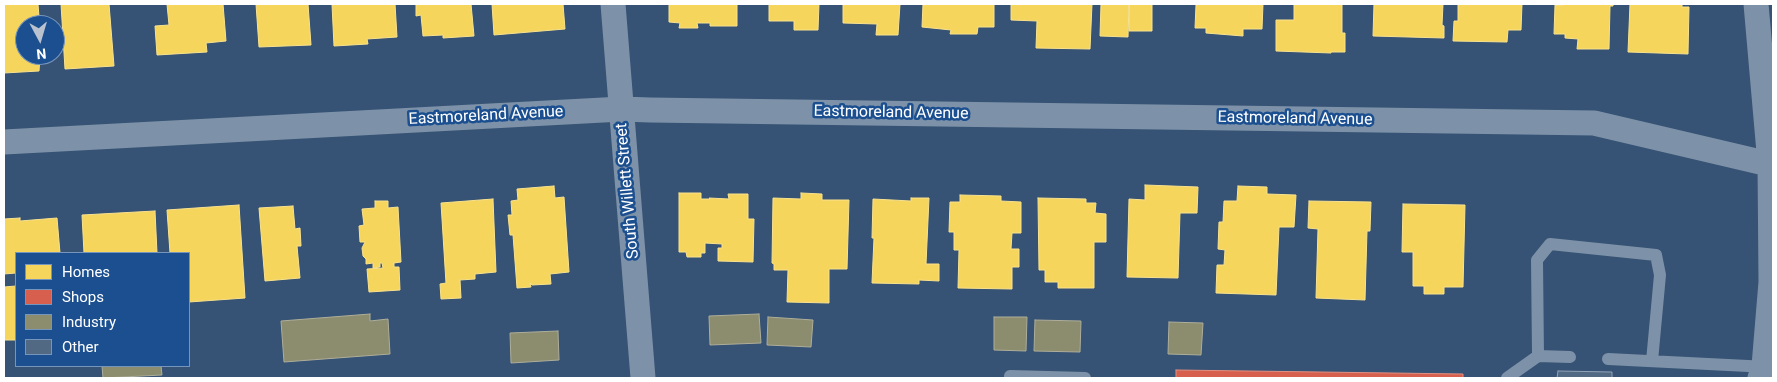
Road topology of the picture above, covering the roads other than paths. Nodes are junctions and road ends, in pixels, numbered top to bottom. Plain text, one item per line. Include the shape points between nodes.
1 (613, 4) edge
2 (1756, 4) edge
3 (622, 109) junction
4 (4, 142) edge
5 (1772, 165) edge
6 (1772, 282) edge
7 (1538, 356) junction
8 (1570, 357) dead end
9 (1608, 359) dead end
10 (1652, 361) junction
11 (1766, 370) edge
12 (643, 378) edge
13 (1010, 378) edge
14 (1085, 378) edge
15 (1507, 378) edge

1 - 3 street, South Willett Street
2 - 5 street
3 - 4 street, Eastmoreland Avenue
3 - 5 street, Eastmoreland Avenue via 1594,123
3 - 12 street, South Willett Street
5 - 6 street
6 - 11 street
7 - 8 lane
7 - 10 lane via 1537,260 1550,244 1656,255 1660,275
7 - 15 lane
9 - 10 lane
10 - 11 lane
13 - 14 lane

